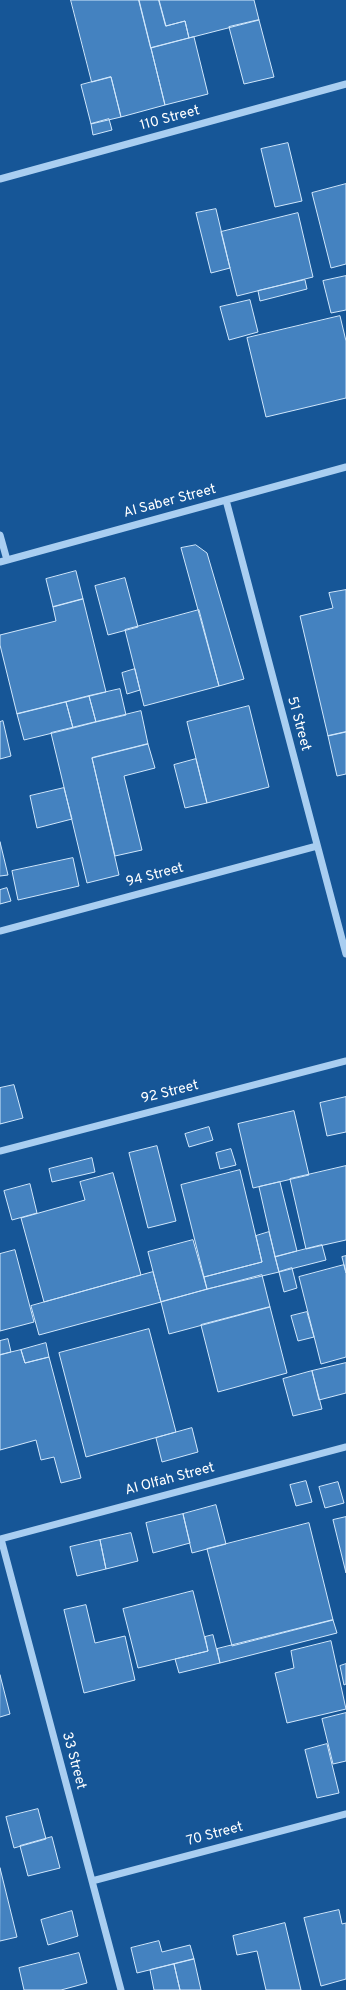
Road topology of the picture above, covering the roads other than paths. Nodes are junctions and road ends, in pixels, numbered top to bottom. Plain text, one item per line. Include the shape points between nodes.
1 (346, 84) edge
2 (0, 179) edge
3 (346, 467) edge
4 (226, 500) junction
5 (0, 535) edge
6 (3, 561) edge
7 (317, 846) junction
8 (0, 931) edge
9 (346, 954) edge
10 (346, 1061) edge
11 (0, 1150) edge
12 (346, 1446) edge
13 (0, 1539) edge
14 (346, 1814) edge
15 (92, 1881) junction
16 (121, 1990) edge

1 - 2 street, 110 Street
3 - 4 street, Al Saber Street
4 - 6 street, Al Saber Street
4 - 7 street, 51 Street
5 - 6 street
7 - 8 street, 94 Street
7 - 9 street, 51 Street
10 - 11 street, 92 Street
12 - 13 street, Al Olfah Street
13 - 15 street, 33 Street
14 - 15 street, 70 Street
15 - 16 street, 33 Street

